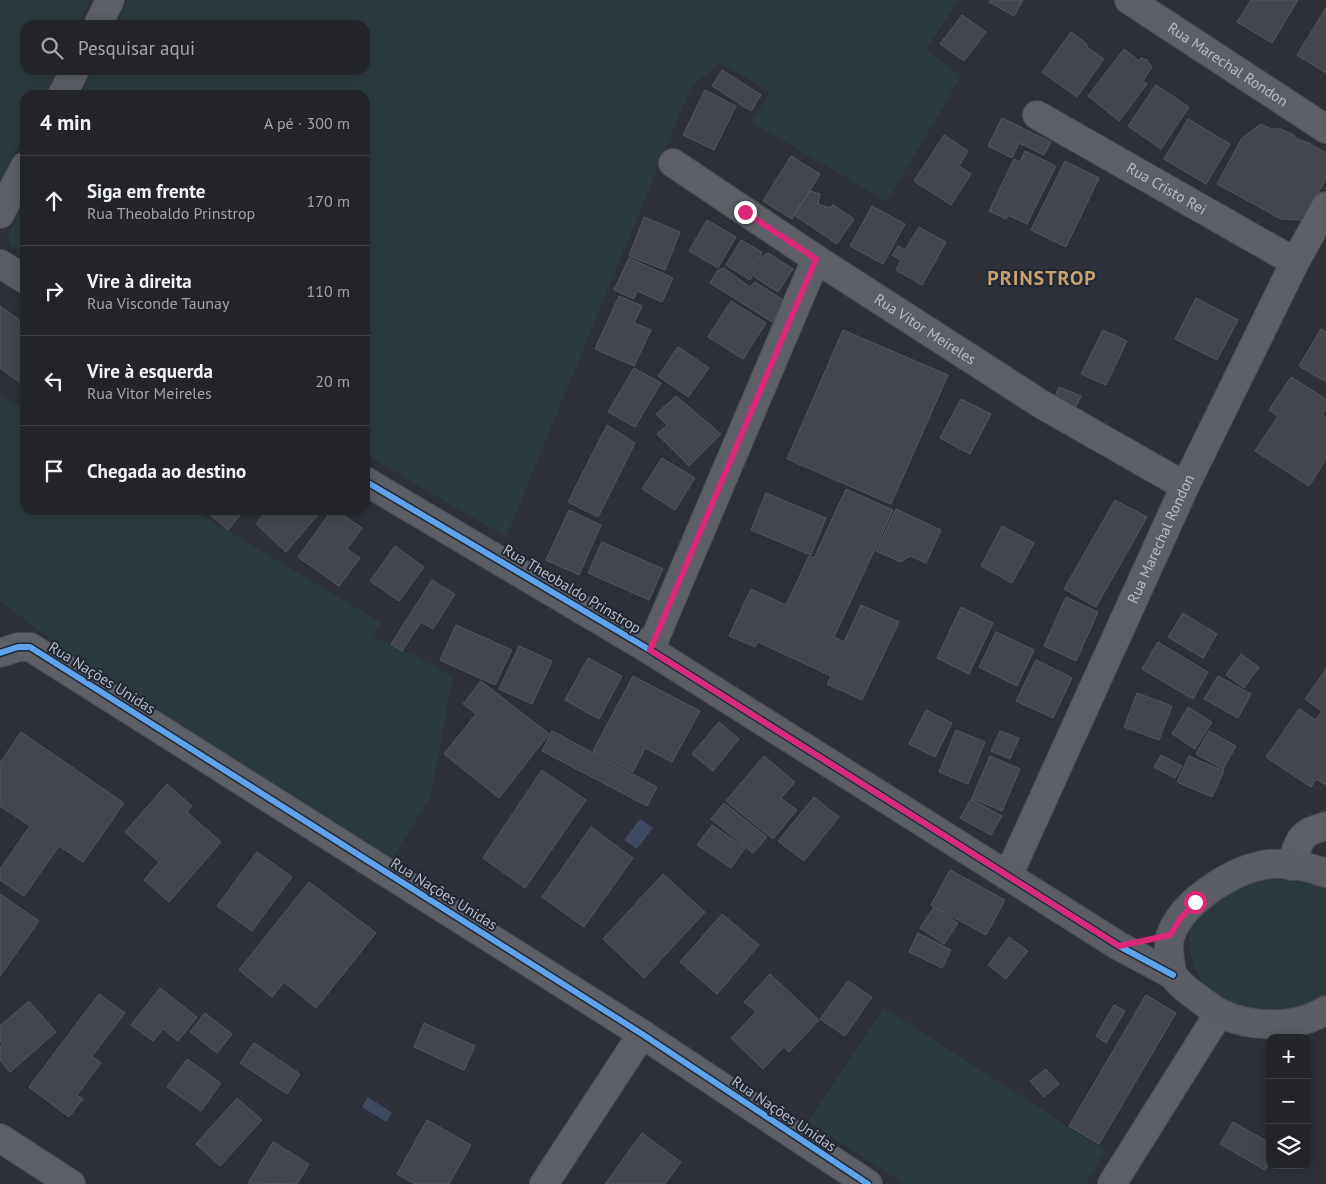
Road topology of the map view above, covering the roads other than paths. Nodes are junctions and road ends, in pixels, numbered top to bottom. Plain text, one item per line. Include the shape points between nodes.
1 (110, 0) edge
2 (1129, 0) edge
3 (100, 20) edge
4 (72, 75) edge
5 (65, 90) edge
6 (1037, 115) dead end
7 (1326, 129) edge
8 (673, 163) dead end
9 (20, 176) edge
10 (1326, 206) edge
11 (0, 214) edge
12 (816, 259) junction
13 (1295, 262) junction
14 (0, 264) edge
15 (20, 276) edge
16 (370, 484) edge
17 (1185, 486) junction
18 (650, 650) junction
19 (0, 653) edge
20 (1326, 826) edge
21 (1291, 866) junction
22 (1326, 873) edge
23 (1008, 876) junction
24 (1170, 935) junction
25 (1119, 946) junction
26 (1173, 974) junction
27 (1326, 1010) edge
28 (1220, 1013) junction
29 (642, 1034) junction
30 (0, 1138) edge
31 (71, 1184) edge
32 (544, 1184) edge
33 (868, 1184) edge
34 (1112, 1184) edge

1 - 3 street
2 - 7 street, Rua Marechal Rondon
4 - 5 street
6 - 13 street, Rua Cristo Rei
8 - 12 street, Rua Vitor Meireles
9 - 11 street
10 - 13 street, Rua Marechal Rondon
12 - 17 street, Rua Vitor Meireles via 1040,404
12 - 18 street
13 - 17 street, Rua Marechal Rondon
14 - 15 street
16 - 18 street, Rua Theobaldo Prinstrop
17 - 23 street, Rua Marechal Rondon
18 - 23 street, Rua Theobaldo Prinstrop
19 - 29 street, Rua Nações Unidas via 30,647
20 - 21 street via 1310,830 1301,839
21 - 22 street
21 - 24 street via 1271,864 1245,870 1216,886 1195,902
23 - 25 street, Rua Theobaldo Prinstrop
24 - 25 street
24 - 26 street
25 - 26 street, Rua Theobaldo Prinstrop
26 - 28 street, Rua Theobaldo Prinstrop via 1186,989
27 - 28 street, Rua Theobaldo Prinstrop via 1296,1022 1270,1026
28 - 34 street
29 - 32 street
29 - 33 street, Rua Nações Unidas
30 - 31 street

